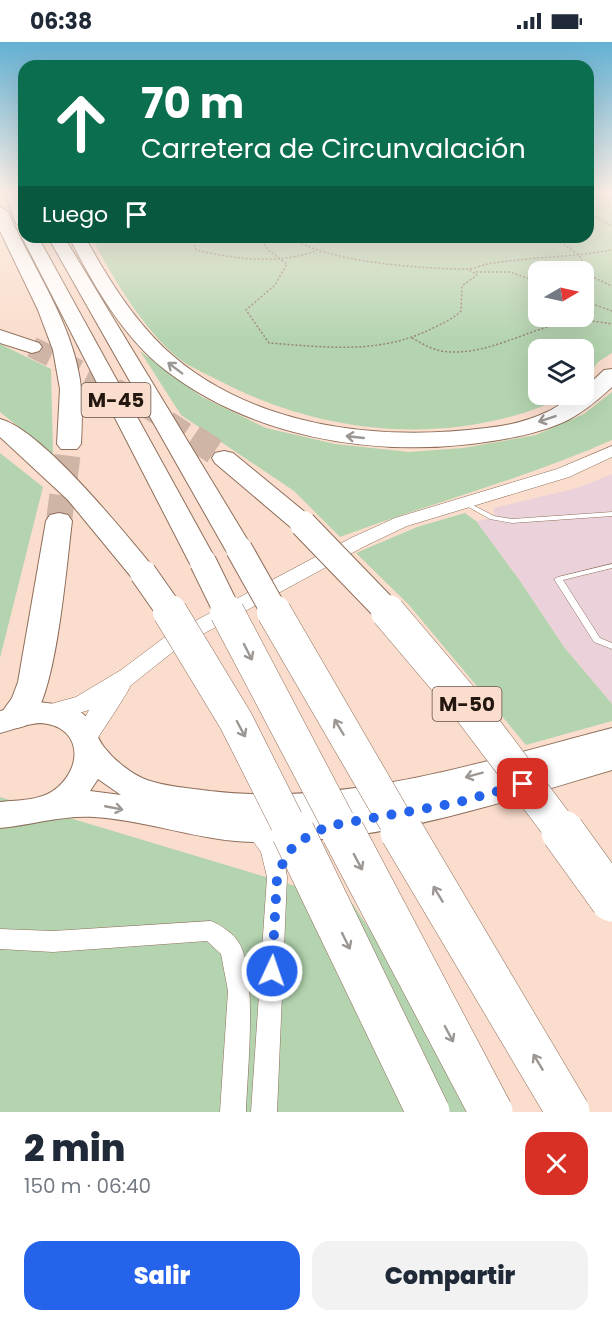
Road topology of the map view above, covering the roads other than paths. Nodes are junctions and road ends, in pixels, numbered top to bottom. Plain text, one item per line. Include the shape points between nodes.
1 (12, 242) edge
2 (33, 243) edge
3 (60, 243) edge
4 (81, 243) edge
5 (0, 336) edge
6 (32, 347) tunnel mouth
7 (612, 375) edge
8 (0, 426) edge
9 (69, 444) tunnel mouth
10 (612, 451) edge
11 (224, 458) tunnel mouth
12 (464, 502) junction
13 (612, 514) edge
14 (59, 521) tunnel mouth
15 (612, 566) edge
16 (612, 646) edge
17 (129, 676) junction
18 (48, 713) junction
19 (8, 719) edge
20 (612, 739) edge
21 (90, 745) junction
22 (612, 758) edge
23 (56, 805) junction
24 (0, 815) edge
25 (328, 826) junction
26 (254, 829) junction
27 (277, 878) junction
28 (612, 900) edge
29 (0, 939) edge
30 (233, 1112) edge
31 (264, 1112) edge
32 (428, 1112) edge
33 (491, 1112) edge
34 (568, 1112) edge

1 - 9 highway via 63,350 69,374
2 -> 33 highway, M-45, bridge
34 -> 3 highway, M-45, bridge via 322,699
7 -> 4 highway via 588,398 560,415 506,431 404,441 316,430 236,405 170,363 149,344 118,303
5 - 6 highway
8 -> 32 highway, bridge via 91,506 179,623 243,733
10 - 12 street via 563,473
11 - 28 highway, M-50, bridge via 349,568 437,665
12 - 13 lane via 492,518 512,521
12 - 17 street via 401,522 358,542 172,642
14 - 19 highway via 34,682 26,704
15 - 16 lane via 558,579 597,640
17 - 18 street via 83,704
17 - 21 street via 100,712
18 - 19 main road
18 - 21 main road via 72,720
20 -> 21 main road via 444,783 360,800 279,807 202,803 146,792 126,784
21 - 23 main road via 88,772 79,786
22 - 25 main road via 456,803
23 - 24 main road via 21,816
23 -> 26 main road via 100,805
25 - 26 main road
25 - 27 street via 298,842 286,855
26 - 27 street via 273,853
27 - 31 street
29 - 30 street via 88,941 178,931 212,932 231,949 239,991

